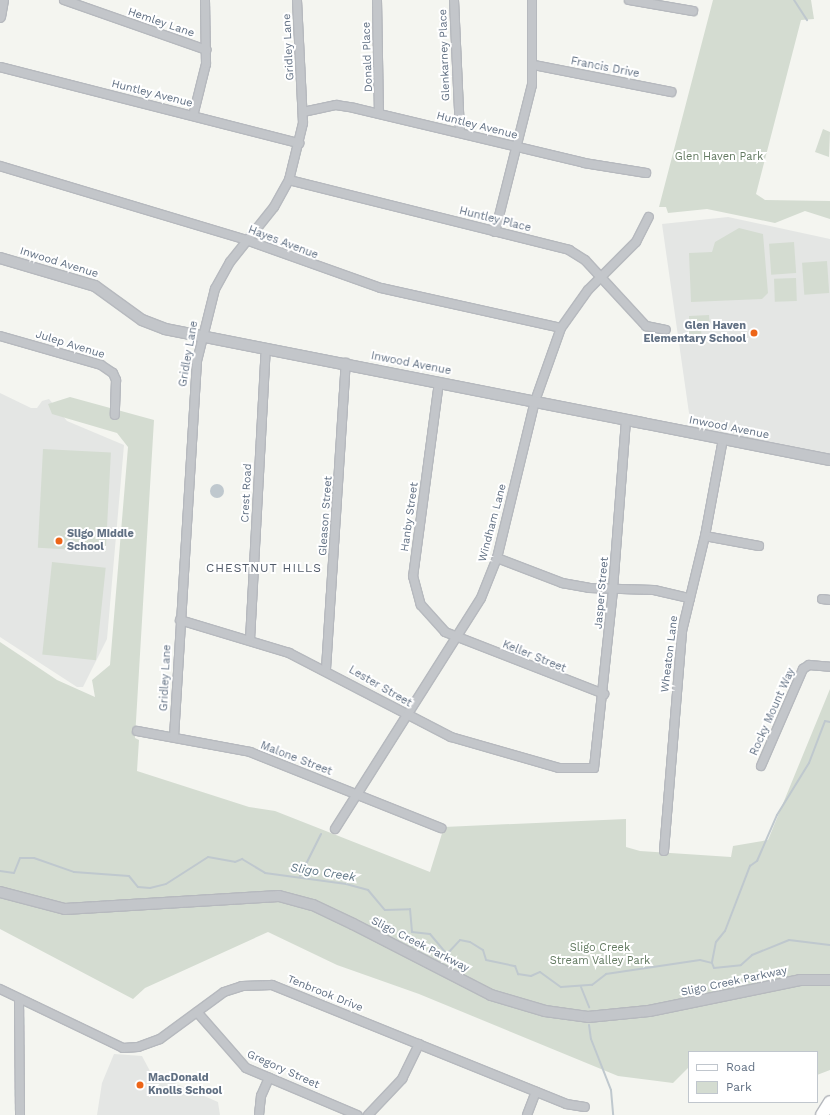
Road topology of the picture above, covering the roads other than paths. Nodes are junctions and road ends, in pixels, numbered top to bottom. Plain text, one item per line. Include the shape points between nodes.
1 (2, 0) edge
2 (64, 0) edge
3 (205, 0) edge
4 (297, 0) edge
5 (376, 0) edge
6 (454, 0) edge
7 (532, 0) edge
8 (629, 0) edge
9 (693, 12) dead end
10 (0, 17) edge
11 (207, 50) junction
12 (534, 64) junction
13 (0, 67) edge
14 (671, 92) dead end
15 (303, 112) junction
16 (379, 113) junction
17 (193, 116) junction
18 (460, 133) junction
19 (299, 144) junction
20 (516, 147) junction
21 (0, 166) edge
22 (646, 173) dead end
23 (289, 180) junction
24 (649, 217) dead end
25 (495, 232) junction
26 (246, 240) junction
27 (0, 258) edge
28 (601, 278) junction
29 (561, 328) junction
30 (666, 330) dead end
31 (0, 336) edge
32 (202, 336) junction
33 (266, 348) junction
34 (346, 363) junction
35 (439, 382) junction
36 (535, 401) junction
37 (115, 415) dead end
38 (626, 419) junction
39 (723, 439) junction
40 (830, 460) edge
41 (705, 536) junction
42 (759, 546) dead end
43 (497, 558) junction
44 (613, 589) junction
45 (690, 598) junction
46 (180, 620) junction
47 (458, 638) junction
48 (250, 640) junction
49 (830, 667) edge
50 (326, 669) junction
51 (604, 694) junction
52 (407, 716) junction
53 (138, 731) dead end
54 (174, 737) junction
55 (761, 766) dead end
56 (594, 768) joint
57 (356, 795) junction
58 (440, 828) dead end
59 (335, 829) dead end
60 (664, 851) dead end
61 (0, 892) edge
62 (830, 980) edge
63 (0, 989) edge
64 (19, 999) junction
65 (197, 1012) junction
66 (419, 1044) junction
67 (269, 1078) junction
68 (536, 1092) junction
69 (830, 1102) edge
70 (585, 1107) dead end
71 (20, 1115) edge
72 (260, 1115) edge
73 (357, 1115) edge
74 (368, 1115) edge
75 (527, 1115) edge
76 (822, 1115) edge

1 - 10 street
2 - 11 street, Hemley Lane
3 - 11 street
4 - 15 street, Gridley Lane
5 - 16 street, Donald Place
6 - 18 street, Glenkarney Place
7 - 12 street
8 - 9 street
11 - 17 street
12 - 14 street, Francis Drive
12 - 20 street
13 - 17 street, Huntley Avenue
15 - 16 street, Huntley Avenue via 336,105
15 - 19 street, Gridley Lane
16 - 18 street, Huntley Avenue
17 - 19 street, Huntley Avenue
18 - 20 street, Huntley Avenue
19 - 23 street, Gridley Lane
20 - 22 street, Huntley Avenue
20 - 25 street
21 - 26 street, Hayes Avenue
23 - 25 street, Huntley Place
23 - 26 street, Gridley Lane via 274,207
24 - 28 street, Windham Lane via 636,242
25 - 28 street, Huntley Place via 569,250 586,260
26 - 29 street, Hayes Avenue via 381,288
26 - 32 street, Gridley Lane via 215,289
27 - 32 street, Inwood Avenue via 94,286 154,325
28 - 29 street, Windham Lane via 577,304
28 - 30 street, Huntley Place via 646,326
29 - 36 street, Windham Lane
31 - 37 street, Julep Avenue via 101,365 113,373 116,380
32 - 33 street, Inwood Avenue
32 - 46 street, Gridley Lane via 192,402
33 - 34 street, Inwood Avenue
33 - 48 street, Crest Road
34 - 35 street, Inwood Avenue
34 - 50 street, Gleason Street
35 - 36 street, Inwood Avenue
35 - 47 street, Hanby Street via 413,576 415,591 430,619
36 - 38 street, Inwood Avenue
36 - 43 street, Windham Lane
38 - 39 street, Inwood Avenue
38 - 44 street, Jasper Street
39 - 40 street, Inwood Avenue
39 - 41 street, Wheaton Lane
41 - 42 street
41 - 45 street, Wheaton Lane
43 - 44 street via 562,583
43 - 47 street, Windham Lane via 481,598
44 - 45 street via 654,590
44 - 51 street, Jasper Street
45 - 60 street, Wheaton Lane via 682,631
46 - 48 street, Lester Street
46 - 54 street, Gridley Lane
47 - 51 street, Keller Street
47 - 52 street, Windham Lane
48 - 50 street, Lester Street
49 - 55 street, Rocky Mount Way via 809,665 803,670
50 - 52 street, Lester Street
51 - 56 street, Jasper Street
52 - 56 street, Lester Street via 496,753 559,768
52 - 57 street, Windham Lane
53 - 54 street, Malone Street
54 - 57 street, Malone Street via 250,752
57 - 58 street, Malone Street
57 - 59 street, Windham Lane
61 - 62 street, Sligo Creek Parkway via 64,909 279,896 313,906 346,921 491,995 545,1011 588,1017 649,1011 800,980
63 - 64 street, Tenbrook Drive
64 - 65 street, Tenbrook Drive via 124,1048 138,1047 160,1039
64 - 71 street
65 - 66 street, Tenbrook Drive via 224,992 242,986 272,986
65 - 67 street, Gregory Street via 234,1058
66 - 68 street, Tenbrook Drive
66 - 74 street via 402,1079
67 - 72 street via 261,1096
67 - 73 street, Gregory Street
68 - 70 street, Tenbrook Drive
68 - 75 street
69 - 76 main road

